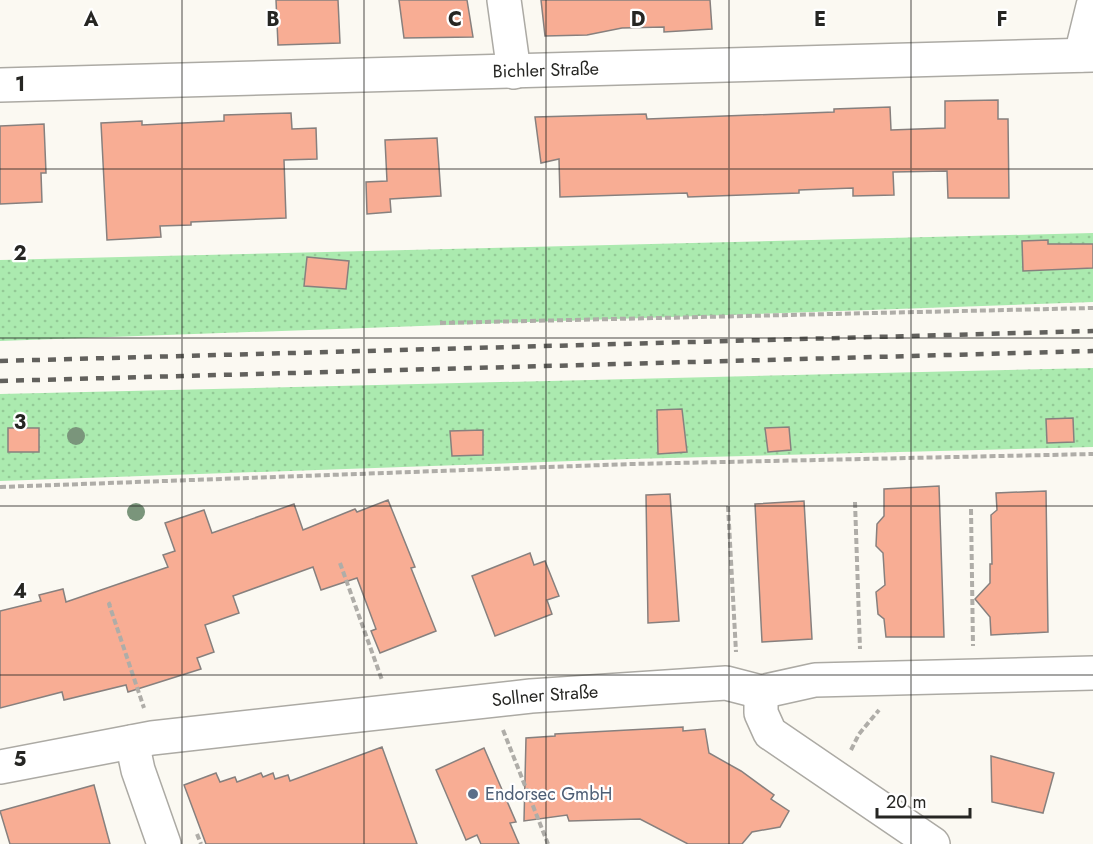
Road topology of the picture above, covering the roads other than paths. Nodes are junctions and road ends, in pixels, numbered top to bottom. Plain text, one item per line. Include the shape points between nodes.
1 (504, 0) edge
2 (1093, 6) edge
3 (1087, 55) edge
4 (514, 72) junction
5 (0, 85) edge
6 (1093, 673) edge
7 (749, 689) junction
8 (142, 740) junction
9 (0, 767) edge
10 (164, 844) edge
11 (933, 844) edge

1 - 4 street
2 - 3 street
3 - 4 street, Bichler Straße
4 - 5 street, Bichler Straße
6 - 7 street, Sollner Straße via 815,680
7 - 8 street, Sollner Straße via 726,683 491,701
7 - 11 street via 770,733
8 - 9 street, Sollner Straße
8 - 10 street via 138,770

